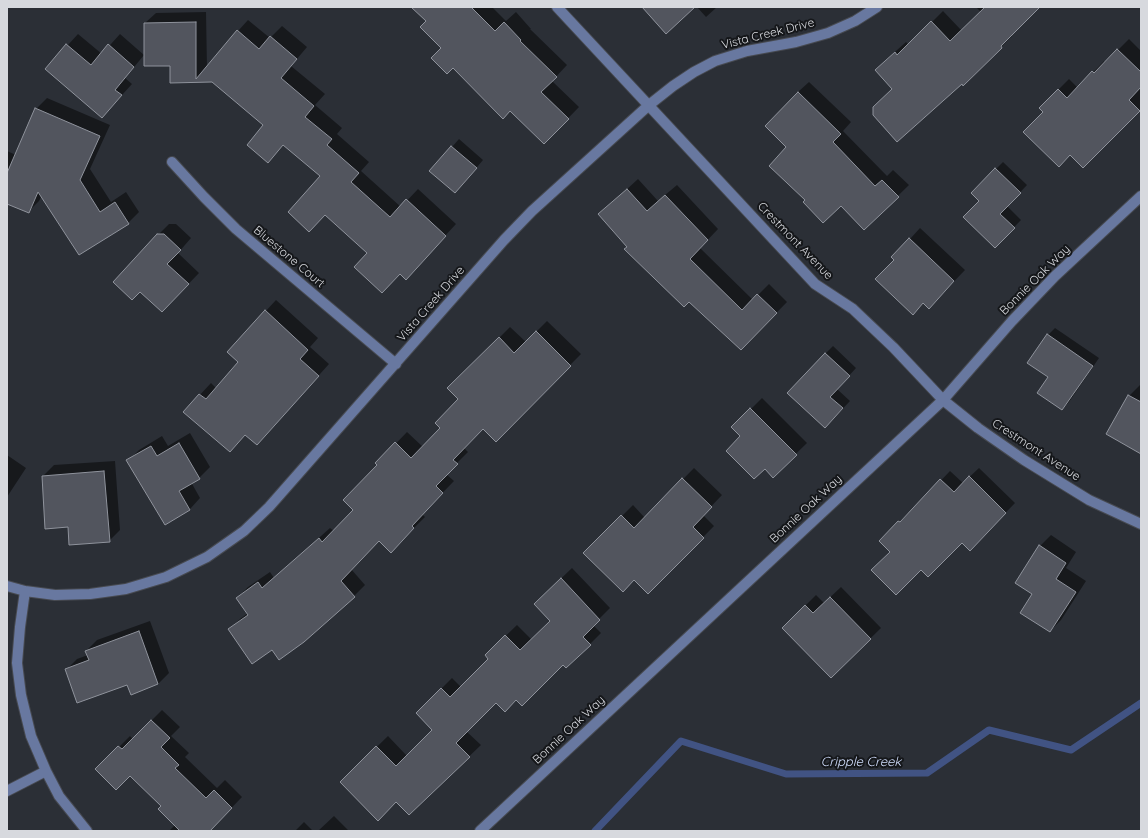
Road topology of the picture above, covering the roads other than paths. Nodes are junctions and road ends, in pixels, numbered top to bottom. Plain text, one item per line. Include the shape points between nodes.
1 (557, 7) edge
2 (878, 7) edge
3 (649, 105) junction
4 (172, 162) dead end
5 (1141, 196) edge
6 (396, 364) junction
7 (942, 400) junction
8 (1141, 524) edge
9 (7, 586) edge
10 (25, 591) junction
11 (46, 772) junction
12 (7, 791) edge
13 (87, 831) edge
14 (480, 831) edge

1 - 3 street, Crestmont Avenue
2 - 3 street, Vista Creek Drive via 828,33 747,51 715,61 678,82
3 - 6 street, Vista Creek Drive via 504,240
3 - 7 street, Crestmont Avenue via 815,284 853,310 893,347
4 - 6 street, Bluestone Court via 236,229
5 - 7 street, Bonnie Oak Way via 1049,282
6 - 10 street, Vista Creek Drive via 269,507 244,531 207,557 166,577 126,589 55,595
7 - 8 street, Crestmont Avenue via 1024,460 1089,500
7 - 14 street, Bonnie Oak Way
9 - 10 street, Vista Creek Drive
10 - 11 street via 17,663 21,695 31,736
11 - 12 street
11 - 13 street via 59,796

